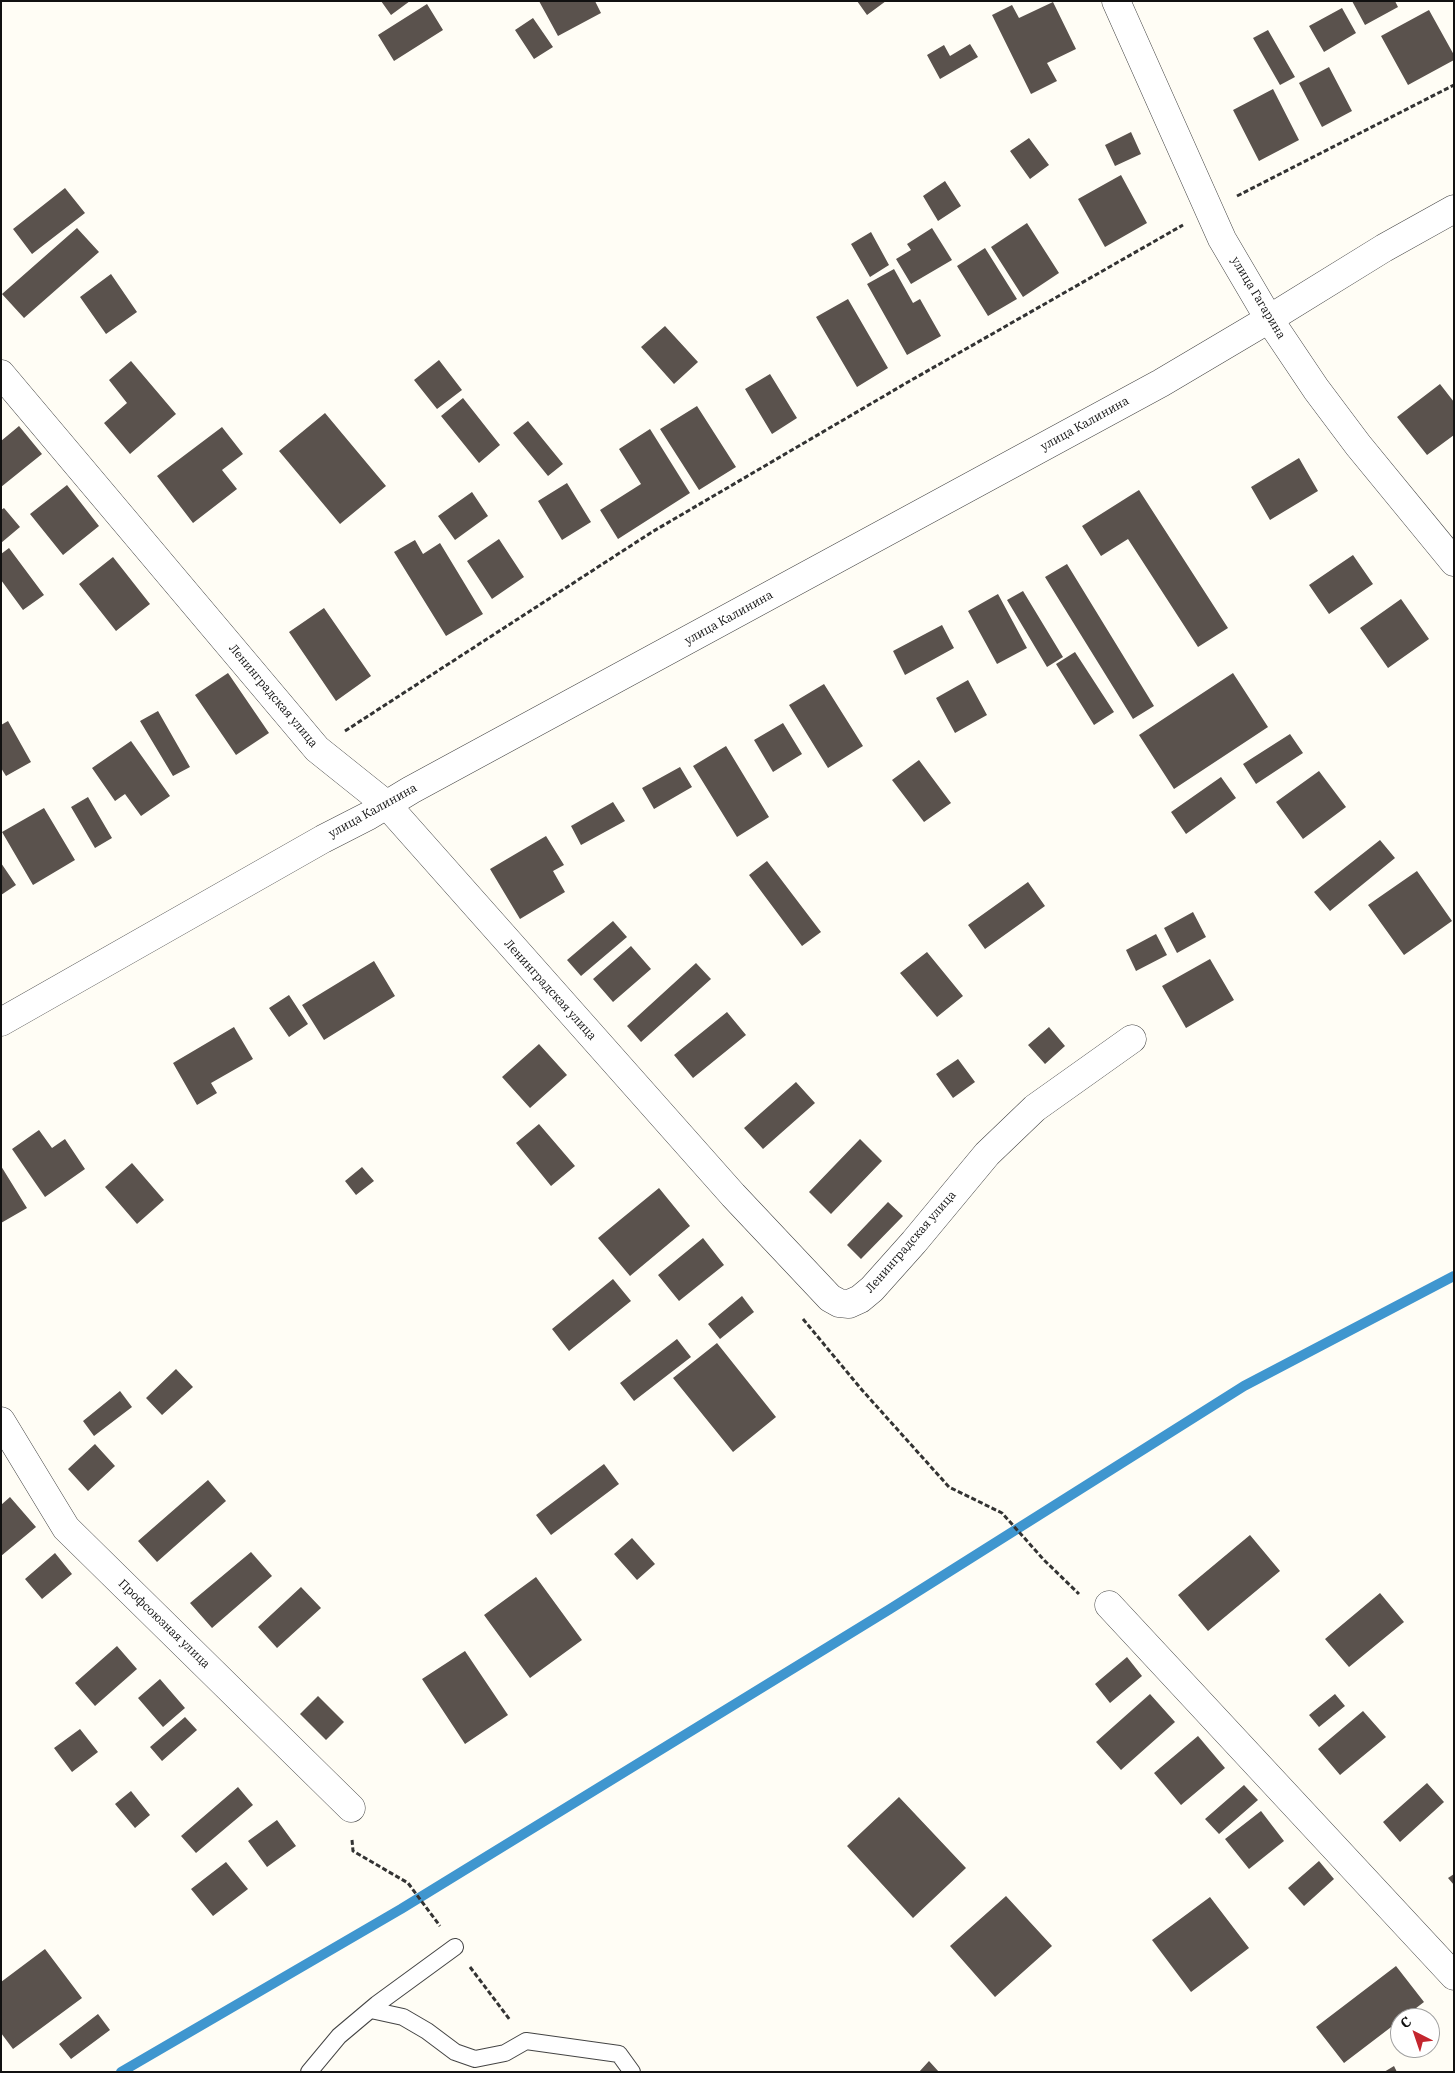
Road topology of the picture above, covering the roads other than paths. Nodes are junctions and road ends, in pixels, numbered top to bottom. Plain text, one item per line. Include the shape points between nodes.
1 (1116, 1) edge
2 (1454, 209) edge
3 (1269, 319) junction
4 (1, 374) edge
5 (1454, 562) edge
6 (387, 804) junction
7 (1, 1022) edge
8 (1132, 1039) dead end
9 (1, 1421) edge
10 (1097, 1602) road end
11 (351, 1808) road end
12 (456, 1947) road end
13 (1454, 1976) edge
14 (371, 2010) junction
15 (309, 2072) edge
16 (632, 2072) edge

1 - 3 street, улица Гагарина via 1222,239
2 - 3 street, улица Калинина
3 - 5 street, улица Гагарина via 1358,446
3 - 6 street, улица Калинина via 1161,383
4 - 6 street, Ленинградская улица via 317,748
6 - 7 street, улица Калинина
6 - 8 street, Ленинградская улица via 733,1195 830,1298 839,1303 849,1304 872,1289 987,1154 1035,1108
9 - 11 street, Профсоюзная улица via 66,1528
10 - 13 street
12 - 14 lane
14 - 15 lane via 339,2036
14 - 16 lane via 402,2017 455,2052 475,2059 506,2053 526,2041 619,2054

